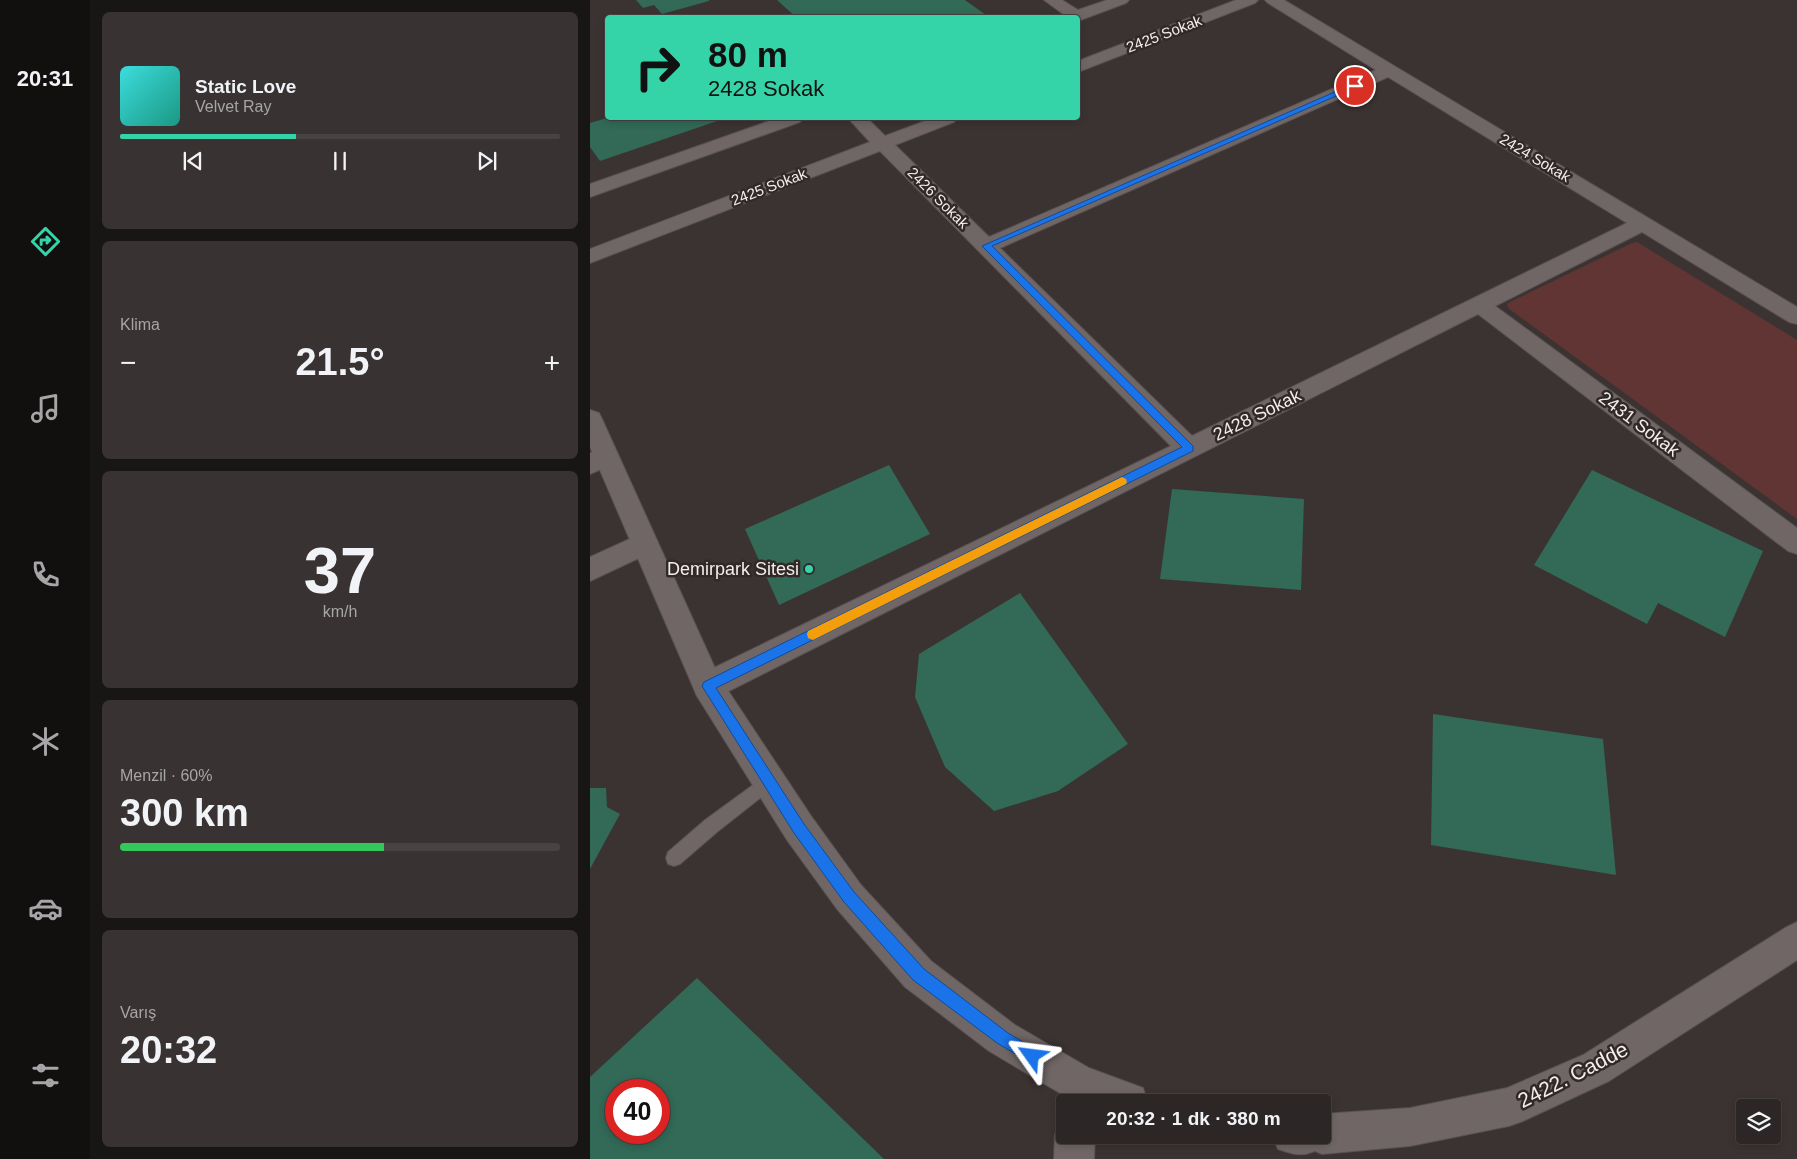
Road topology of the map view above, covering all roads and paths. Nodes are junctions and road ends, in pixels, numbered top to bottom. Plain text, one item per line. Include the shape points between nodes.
1 (1052, 0) edge
2 (1121, 0) edge
3 (1250, 0) edge
4 (1273, 0) edge
5 (1071, 15) edge
6 (1080, 15) edge
7 (1080, 66) edge
8 (1390, 70) junction
9 (788, 120) edge
10 (859, 120) edge
11 (943, 120) edge
12 (883, 143) junction
13 (590, 191) edge
14 (1644, 223) junction
15 (986, 246) junction
16 (590, 256) edge
17 (1480, 305) junction
18 (1797, 316) edge
19 (590, 419) edge
20 (1189, 448) junction
21 (598, 460) edge
22 (645, 543) junction
23 (1797, 543) edge
24 (590, 570) edge
25 (708, 686) junction
26 (768, 782) junction
27 (674, 858) dead end
28 (1797, 940) edge
29 (1077, 1093) edge
30 (1331, 1133) edge
31 (1075, 1144) edge
32 (1074, 1159) edge

1 - 5 street
2 - 6 street
3 - 7 street, 2425 Sokak
4 - 8 street, 2424 Sokak
8 - 14 street, 2424 Sokak
8 - 15 street
9 - 13 street
10 - 12 street, 2426 Sokak
11 - 12 street, 2425 Sokak
12 - 15 street, 2426 Sokak
12 - 16 street, 2425 Sokak
14 - 17 street, 2428 Sokak
14 - 18 street, 2424 Sokak
15 - 20 street, 2426 Sokak
17 - 20 street, 2428 Sokak
17 - 23 street, 2431 Sokak
19 - 21 street
20 - 25 street, 2428 Sokak
21 - 22 street
22 - 24 street
22 - 25 street
25 - 26 street
26 - 27 lane
26 - 29 street via 849,897 918,974
28 - 30 street, 2422. Cadde via 1596,1068 1509,1107 1410,1127
31 - 32 street

